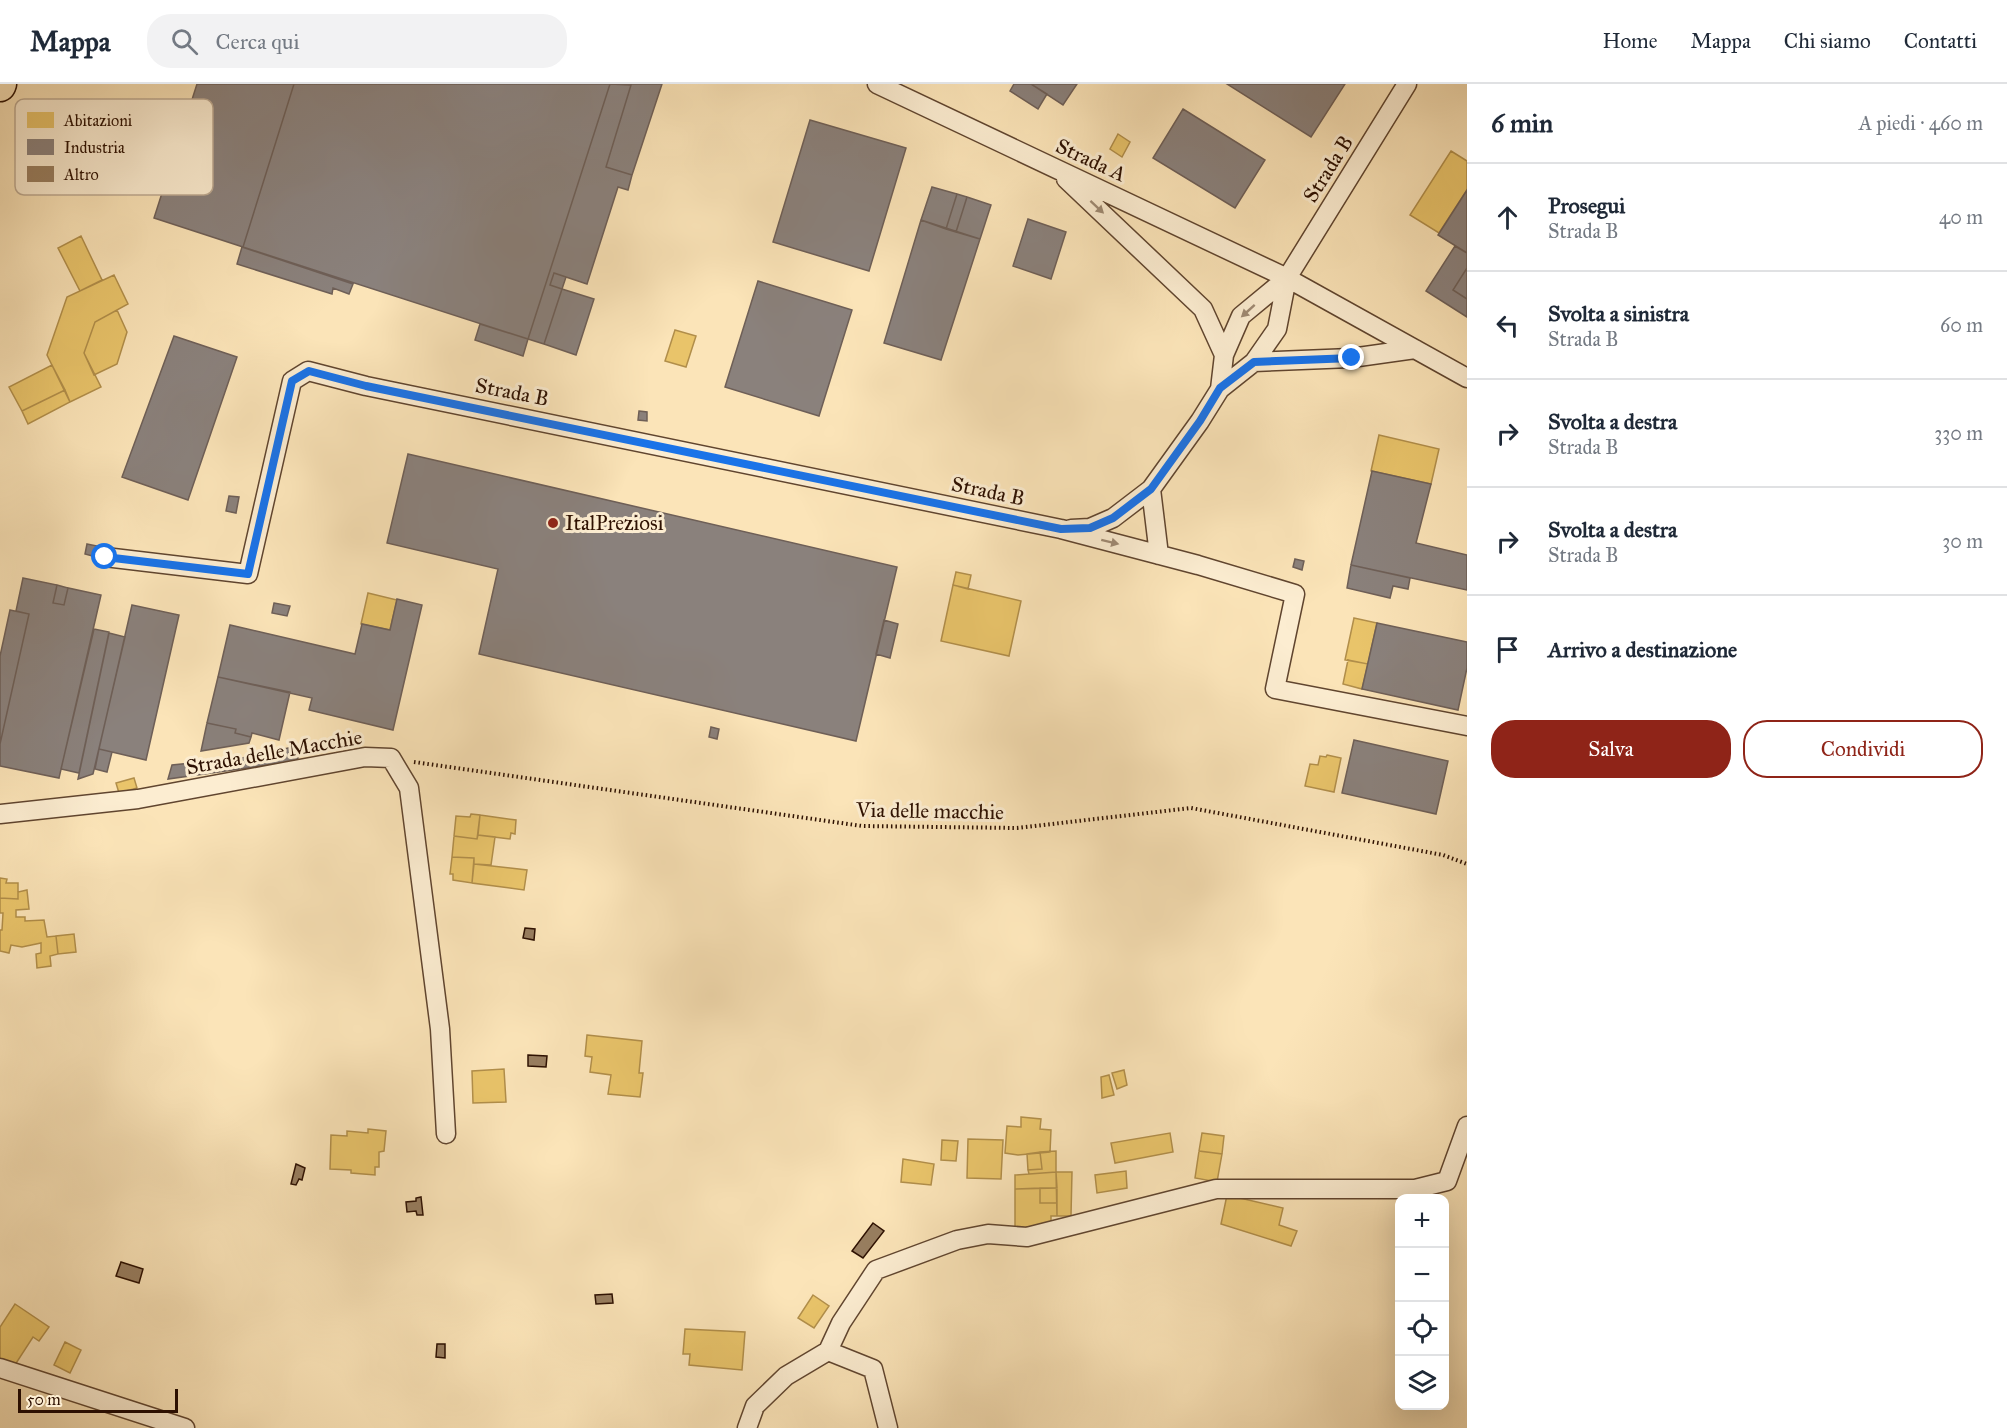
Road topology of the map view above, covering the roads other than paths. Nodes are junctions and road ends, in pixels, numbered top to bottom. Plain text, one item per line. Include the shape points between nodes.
1 (877, 84) edge
2 (1407, 84) edge
3 (1054, 168) junction
4 (1287, 278) junction
5 (1415, 349) junction
6 (1224, 355) junction
7 (1254, 362) junction
8 (1467, 378) edge
9 (1220, 388) junction
10 (1151, 489) junction
11 (1061, 529) junction
12 (1159, 555) junction
13 (105, 557) dead end
14 (1467, 726) edge
15 (0, 814) edge
16 (1467, 1126) edge
17 (446, 1134) dead end
18 (828, 1351) junction
19 (0, 1368) edge
20 (185, 1428) edge
21 (747, 1428) edge
22 (888, 1428) edge

1 - 3 street, Strada A
2 - 4 street, Strada B
3 - 4 street, Strada A
3 -> 6 street via 1203,309
4 - 5 street, Strada A
4 -> 6 street, Strada B via 1241,316
4 - 7 street, Strada B via 1277,329
5 - 7 street via 1352,358
5 - 8 street, Strada A
6 - 9 street, Strada B
7 - 9 street, Strada B
9 - 10 street, Strada B
10 - 11 street, Strada B via 1113,518 1090,528
10 - 12 street
11 -> 12 street, Strada B
11 - 13 street, Strada B via 309,371 292,381 248,574
12 - 14 street, Strada B via 1295,594 1275,689
15 - 17 street, Strada delle Macchie via 138,799 365,756 391,758 409,788 440,1029
16 - 18 street via 1447,1181 1415,1189 1216,1189 1027,1237 987,1234 957,1240 876,1270 841,1323
18 - 21 street via 786,1376 755,1406
18 - 22 street via 873,1370
19 - 20 street

